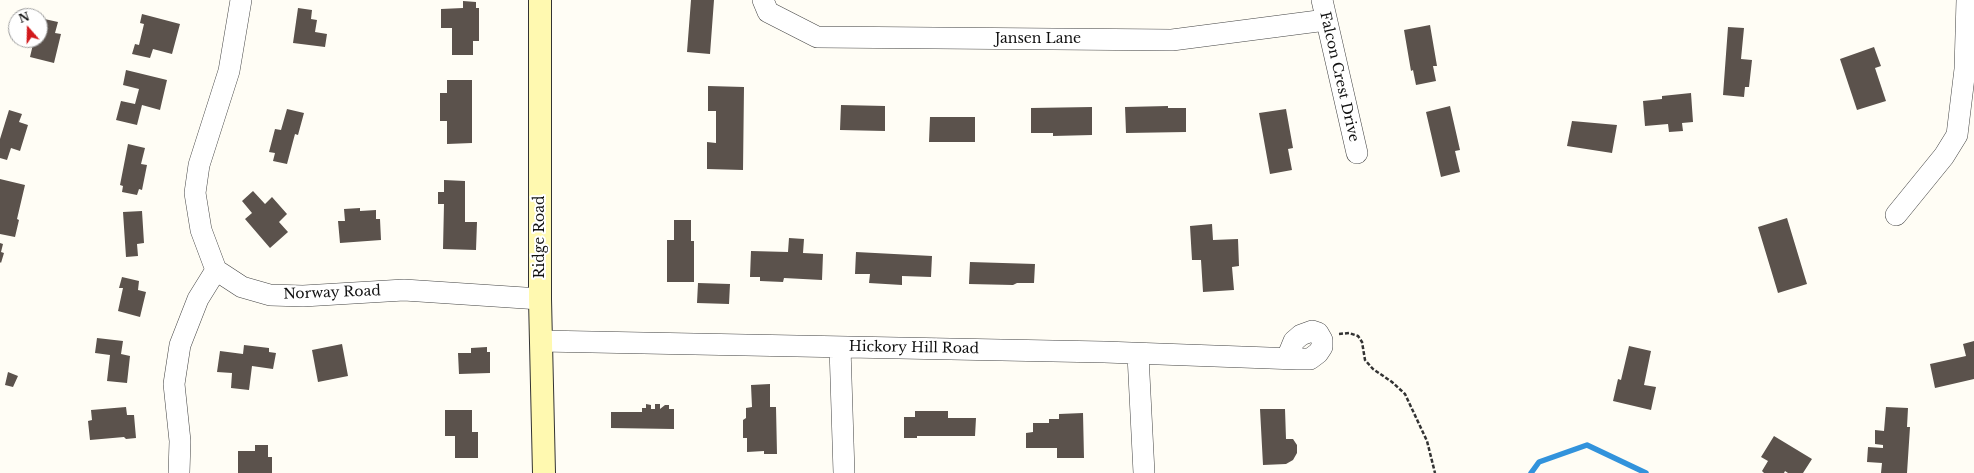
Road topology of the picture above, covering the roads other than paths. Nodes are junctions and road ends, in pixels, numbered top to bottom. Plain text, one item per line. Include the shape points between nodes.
1 (241, 0) edge
2 (540, 0) edge
3 (763, 0) edge
4 (1322, 0) edge
5 (1966, 0) edge
6 (1326, 20) junction
7 (1357, 153) dead end
8 (1896, 215) dead end
9 (216, 270) junction
10 (540, 299) junction
11 (1322, 340) road end
12 (541, 341) junction
13 (840, 347) junction
14 (1138, 354) junction
15 (179, 473) edge
16 (544, 473) edge
17 (844, 473) edge
18 (1144, 473) edge

1 - 9 street via 229,71 199,165 195,193 201,230
2 - 10 main road, Ridge Road
3 - 6 street, Jansen Lane via 768,12 817,37 1172,40
4 - 6 street, Falcon Crest Drive
5 - 8 street via 1965,69 1956,135 1944,156
6 - 7 street, Falcon Crest Drive
9 - 10 street, Norway Road via 242,287 270,294 303,296 404,290
9 - 15 street via 198,299 180,345 174,384 180,441
10 - 12 main road, Ridge Road
11 - 14 street, Hickory Hill Road via 1322,347 1310,359
12 - 13 street, Hickory Hill Road
12 - 16 main road, Ridge Road
13 - 14 street, Hickory Hill Road
13 - 17 street
14 - 18 street

